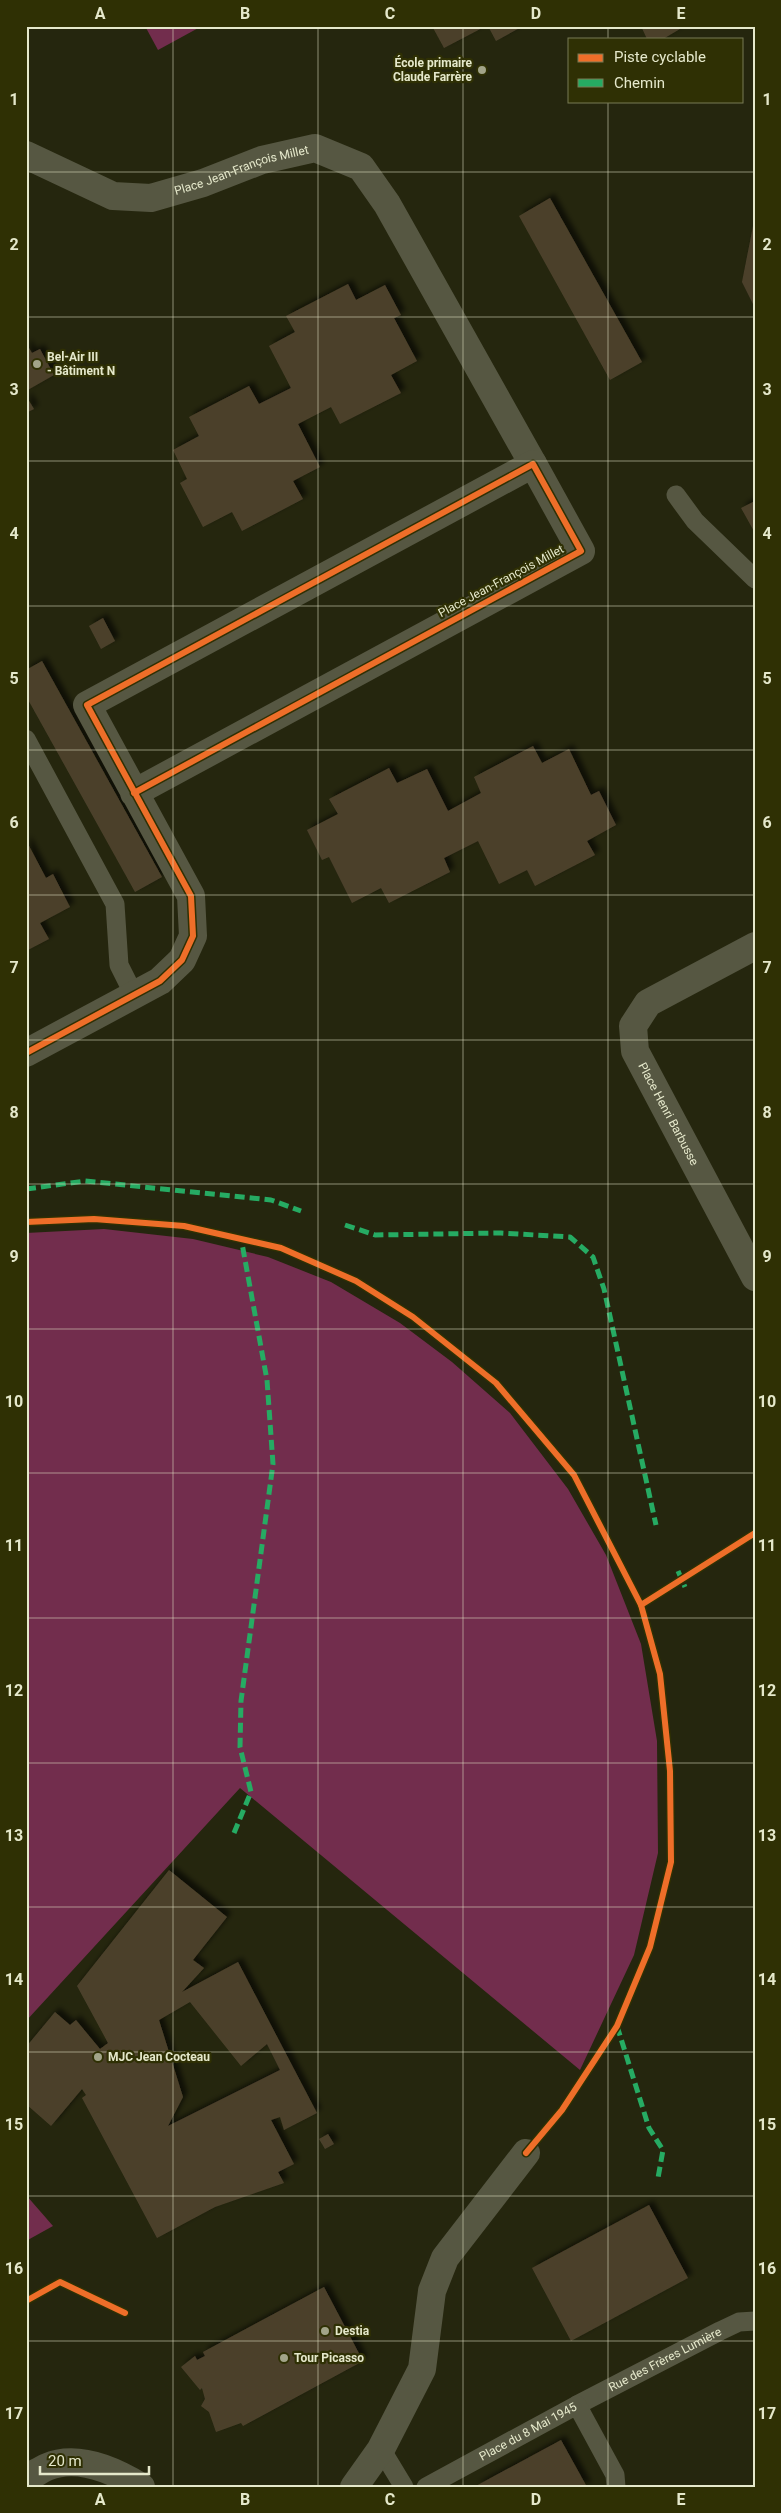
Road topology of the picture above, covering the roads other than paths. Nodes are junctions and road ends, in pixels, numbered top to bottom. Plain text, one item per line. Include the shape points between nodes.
1 (26, 155) edge
2 (533, 464) junction
3 (676, 495) dead end
4 (755, 579) edge
5 (26, 738) edge
6 (134, 793) junction
7 (755, 946) edge
8 (134, 995) junction
9 (26, 1052) edge
10 (755, 1277) edge
11 (526, 2154) dead end
12 (755, 2321) edge
13 (577, 2405) junction
14 (381, 2449) junction
15 (26, 2478) edge
16 (141, 2487) edge
17 (354, 2487) edge
18 (404, 2487) edge
19 (426, 2487) edge
20 (616, 2487) edge

1 - 2 street, Place Jean-François Millet via 113,196 151,198 203,183 262,160 315,148 361,167 387,204
2 - 6 street, Place Jean-François Millet via 580,551
2 - 6 street via 87,705
3 - 4 lane via 695,521
5 - 8 lane via 115,904 119,965
6 - 8 street via 191,896 193,936 182,960 160,981
7 - 10 street, Place Henri Barbusse via 648,1003 634,1026 635,1052
8 - 9 street
11 - 14 street via 445,2258 432,2291 422,2369
12 - 13 lane, Rue des Frères Lumière via 732,2325
13 - 19 lane, Place du 8 Mai 1945
13 - 20 lane, Place du 8 Mai 1945 via 615,2475
14 - 17 street
14 - 18 lane
15 - 16 street via 49,2466 79,2463 118,2473

